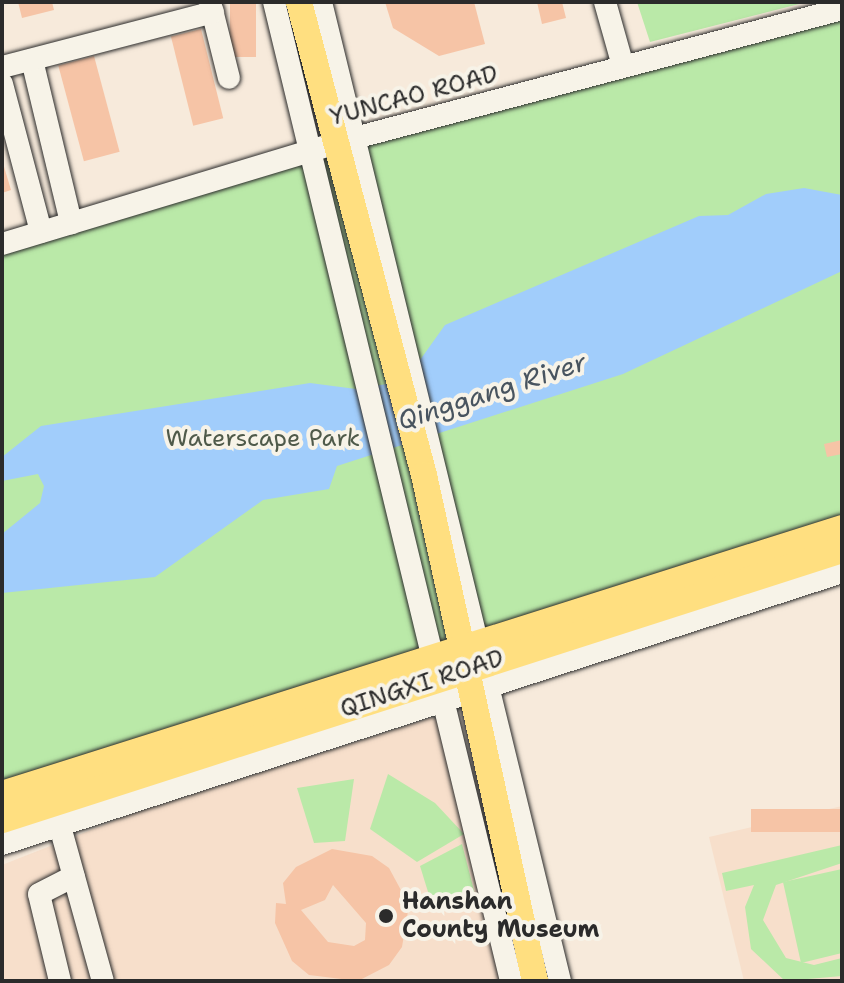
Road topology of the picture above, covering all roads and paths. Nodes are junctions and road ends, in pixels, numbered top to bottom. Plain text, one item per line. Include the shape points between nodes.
1 (274, 2) edge
2 (299, 2) edge
3 (321, 2) edge
4 (605, 2) edge
5 (211, 7) edge
6 (842, 9) edge
7 (32, 60) junction
8 (623, 66) junction
9 (2, 67) edge
10 (229, 78) dead end
11 (2, 84) edge
12 (334, 144) junction
13 (71, 223) junction
14 (41, 232) junction
15 (2, 244) edge
16 (838, 547) edge
17 (464, 671) junction
18 (2, 794) edge
19 (53, 802) junction
20 (2, 820) edge
21 (2, 844) edge
22 (74, 876) junction
23 (60, 981) edge
24 (103, 981) edge
25 (511, 981) edge
26 (535, 981) edge
27 (560, 981) edge

1 - 12 street
2 - 12 main road
3 - 12 street
4 - 8 street
5 - 7 street
5 - 10 street
6 - 8 street, YUNCAO ROAD
7 - 9 street
7 - 13 street
8 - 12 street, YUNCAO ROAD
11 - 14 street
12 - 13 street, YUNCAO ROAD
12 - 17 street
12 - 17 street
12 - 17 main road via 399,371
13 - 14 street, YUNCAO ROAD
14 - 15 street, YUNCAO ROAD
16 - 17 main road, QINGXI ROAD
17 - 19 main road, QINGXI ROAD
17 - 25 street
17 - 26 main road
17 - 27 street
18 - 19 main road, QINGXI ROAD
19 - 20 main road, QINGXI ROAD
19 - 21 street
19 - 22 street
22 - 23 street via 39,894
22 - 24 street

